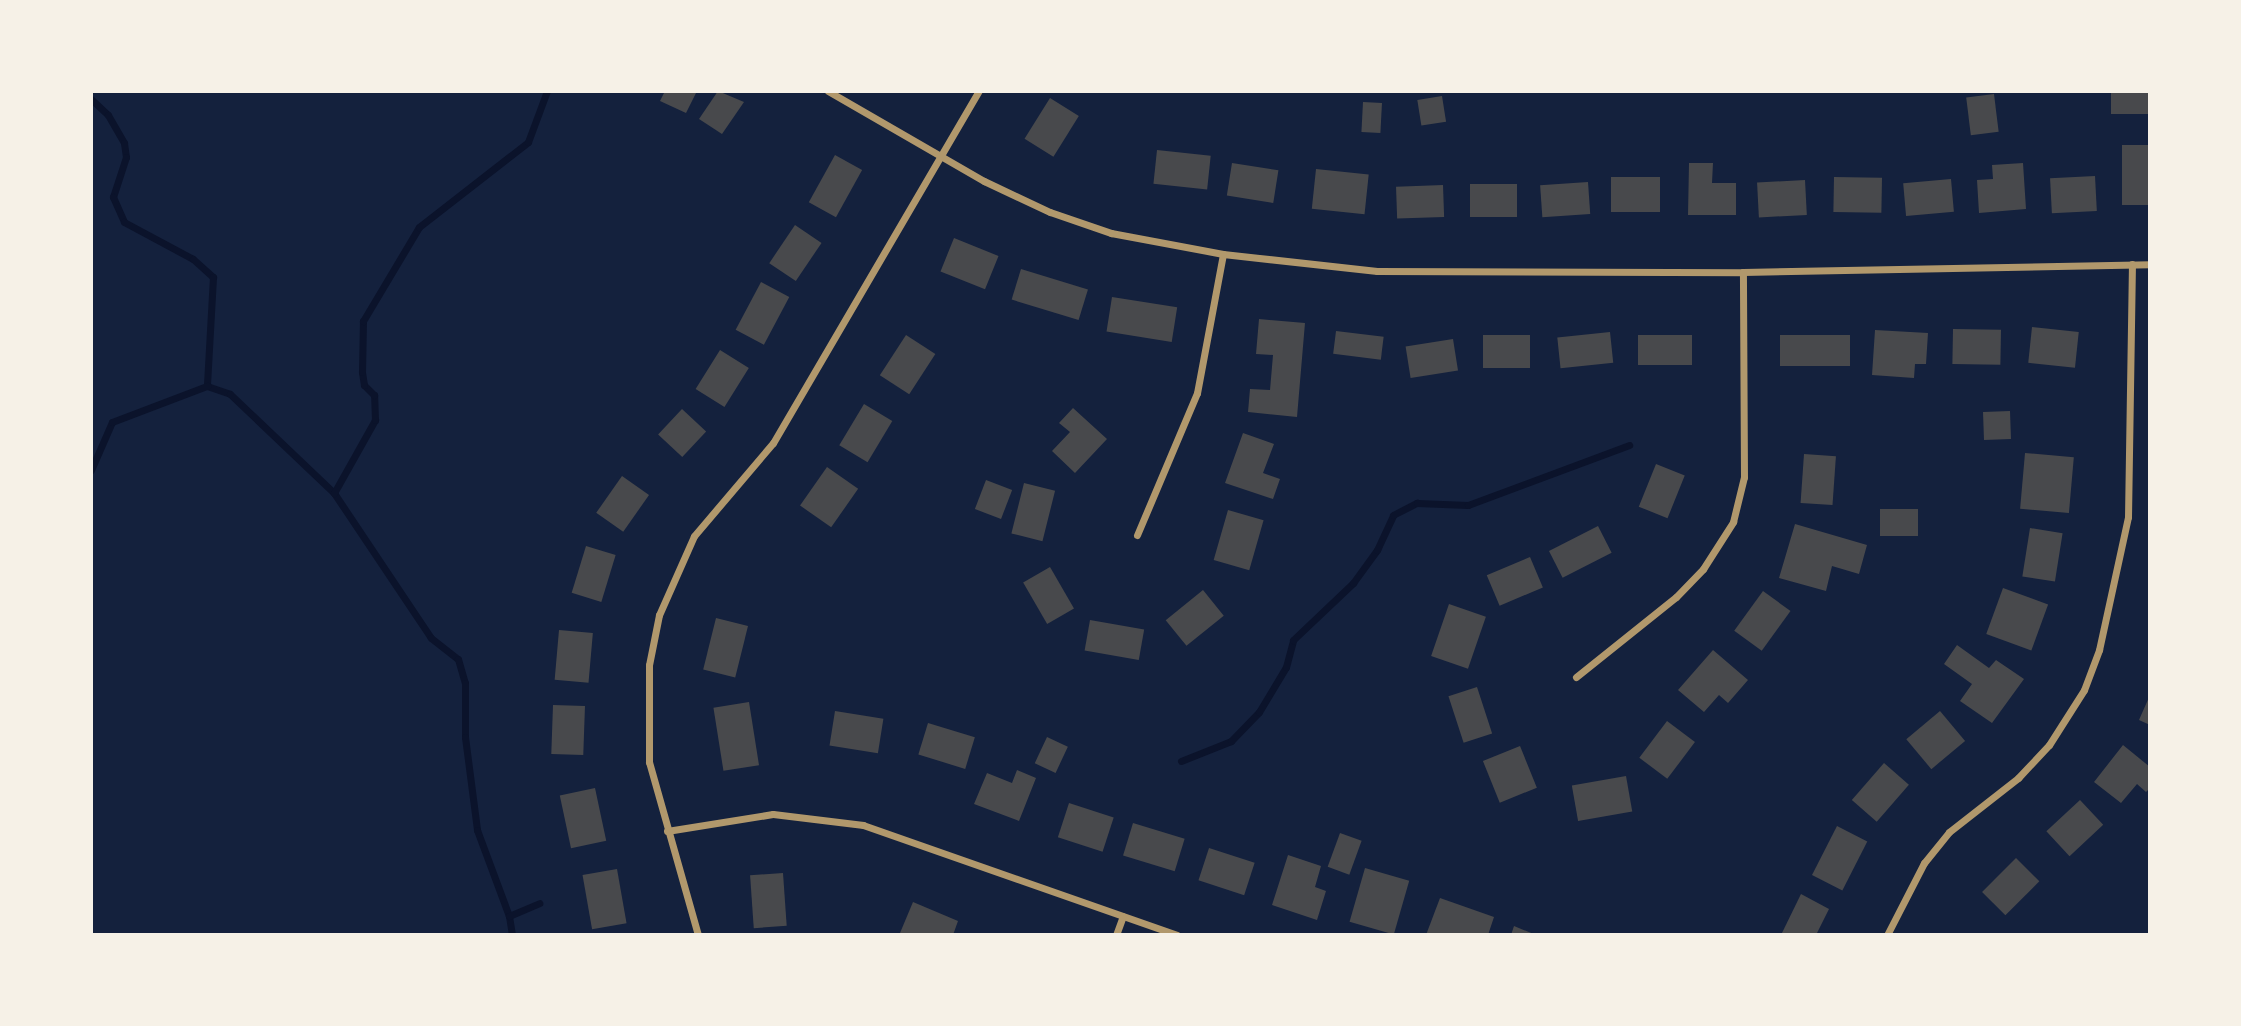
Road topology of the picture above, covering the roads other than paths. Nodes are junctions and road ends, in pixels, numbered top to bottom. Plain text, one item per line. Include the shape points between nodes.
1 (828, 91) edge
2 (979, 91) edge
3 (941, 156) junction
4 (1223, 254) junction
5 (2132, 264) junction
6 (2150, 264) edge
7 (1743, 272) junction
8 (1137, 534) dead end
9 (1576, 677) dead end
10 (667, 831) junction
11 (1123, 916) junction
12 (698, 935) edge
13 (1116, 935) edge
14 (1177, 935) edge
15 (1887, 935) edge

1 - 3 street
2 - 3 street
3 - 4 street via 1050,212 1111,233
3 - 10 street via 773,443 694,537 674,574 652,653 646,714 653,786
4 - 7 street via 1377,271
4 - 8 street via 1197,393
5 - 6 street
5 - 7 street
5 - 15 street via 2128,517 2099,650 2064,725 2018,778 1950,832 1924,863
7 - 9 street via 1744,477 1732,523 1703,569 1675,597
10 - 11 street via 773,814 823,817 863,825
10 - 12 street
11 - 13 street
11 - 14 street

